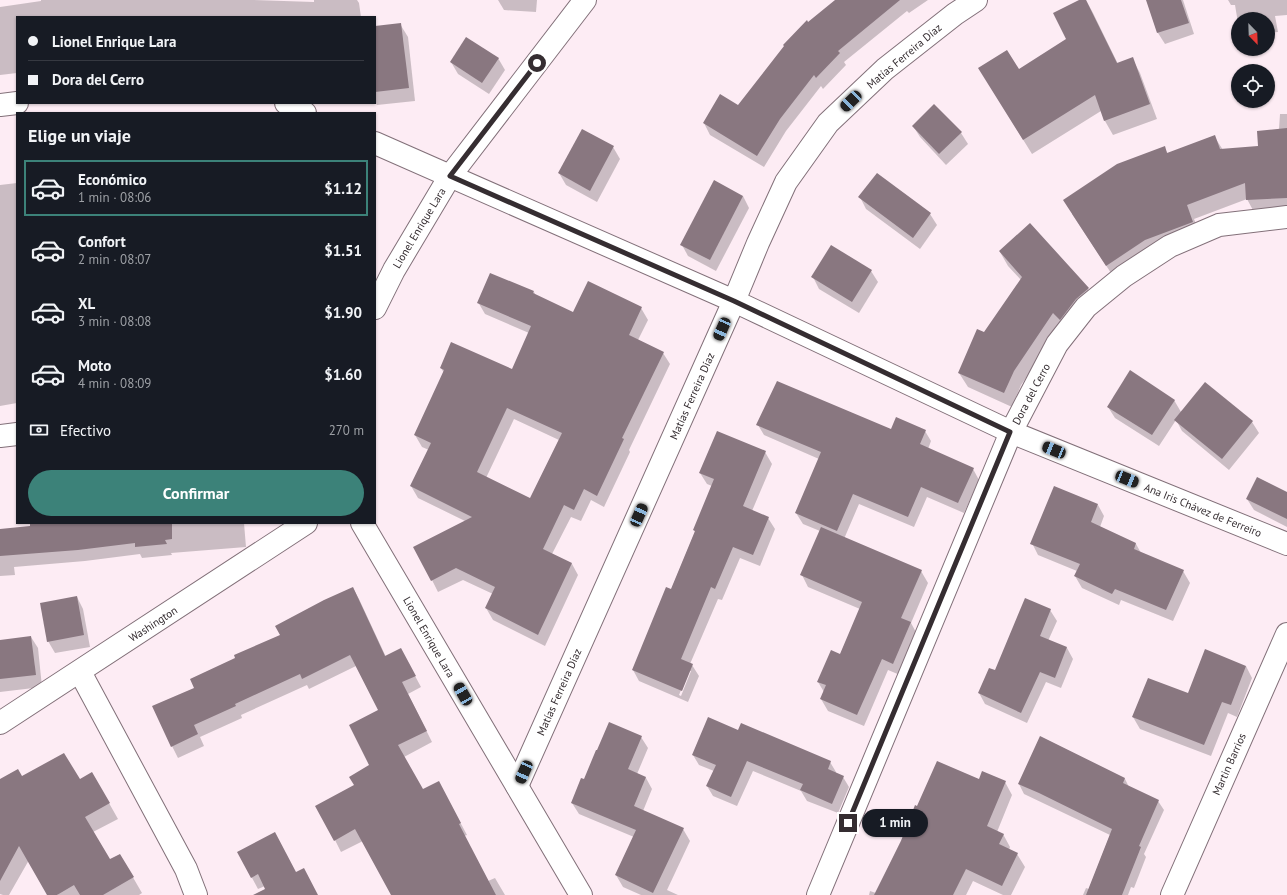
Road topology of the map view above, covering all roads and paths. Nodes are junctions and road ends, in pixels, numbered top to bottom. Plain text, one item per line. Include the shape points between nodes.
1 (585, 0) edge
2 (976, 0) edge
3 (16, 103) edge
4 (288, 104) edge
5 (0, 105) edge
6 (303, 112) edge
7 (376, 144) edge
8 (450, 176) junction
9 (1287, 217) edge
10 (734, 301) junction
11 (376, 306) edge
12 (1010, 432) junction
13 (16, 434) edge
14 (0, 436) edge
15 (304, 524) edge
16 (363, 524) edge
17 (1287, 544) edge
18 (1287, 634) edge
19 (80, 672) junction
20 (0, 723) edge
21 (517, 786) junction
22 (196, 895) edge
23 (581, 895) edge
24 (818, 895) edge
25 (1172, 895) edge

1 - 8 street, Lionel Enrique Lara
2 - 10 street, Matías Ferreira Díaz via 885,68 828,123 786,182
3 - 5 street
4 - 6 street
7 - 8 street, Ana Iris Chávez de Ferreiro
8 - 10 street, Ana Iris Chávez de Ferreiro
8 - 11 street, Lionel Enrique Lara via 394,270
9 - 12 street, Dora del Cerro via 1219,225 1170,246 1124,276 1086,307 1057,344
10 - 12 street, Ana Iris Chávez de Ferreiro
10 - 21 street, Matías Ferreira Díaz
12 - 17 street, Ana Iris Chávez de Ferreiro
12 - 24 street, Dora del Cerro
13 - 14 street
15 - 19 street, Washington
16 - 21 street, Lionel Enrique Lara
18 - 25 street, Martin Barrios
19 - 20 street, Washington
19 - 22 street via 186,868
21 - 23 street, Lionel Enrique Lara

